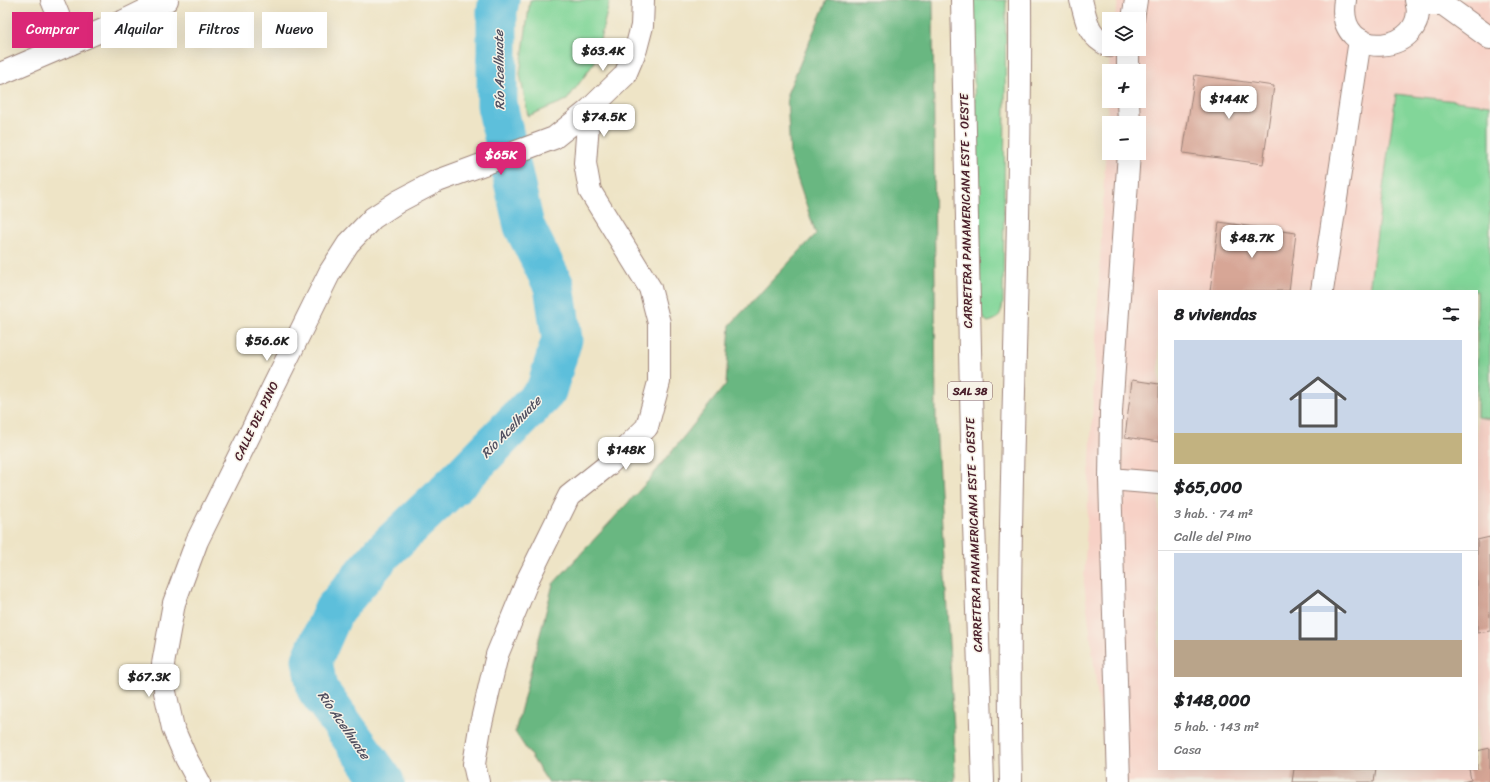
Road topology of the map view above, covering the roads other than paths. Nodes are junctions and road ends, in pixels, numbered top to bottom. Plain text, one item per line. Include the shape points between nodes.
1 (52, 0) edge
2 (167, 0) edge
3 (643, 0) edge
4 (962, 0) edge
5 (1020, 0) edge
6 (1081, 0) edge
7 (1136, 0) edge
8 (1345, 0) edge
9 (1416, 2) edge
10 (57, 12) edge
11 (1134, 12) edge
12 (93, 34) edge
13 (1490, 38) edge
14 (1360, 40) junction
15 (1102, 43) edge
16 (61, 48) edge
17 (0, 74) edge
18 (589, 110) junction
19 (1129, 160) edge
20 (1322, 290) edge
21 (1110, 479) junction
22 (1158, 483) edge
23 (199, 782) edge
24 (478, 782) edge
25 (983, 782) edge
26 (1011, 782) edge
27 (1119, 782) edge

1 - 10 main road
2 - 12 main road
3 - 18 main road, CALLE DEL PINO via 642,26 625,75
4 - 25 main road, CARRETERA PANAMERICANA ESTE - OESTE / SAL 38 via 974,532
5 - 26 main road via 1021,78 1011,534
6 - 15 main road via 1088,25 1093,35
7 - 11 main road
8 - 14 main road via 1345,21 1351,32
9 - 13 main road via 1443,4
9 - 14 main road via 1416,16 1412,28 1399,40 1382,46
14 - 20 main road
16 - 17 main road
18 - 23 main road, CALLE DEL PINO via 554,138 435,182 399,201 373,218 348,244 330,272 197,541 174,603 163,664 165,692 173,728
18 - 24 main road via 585,163 590,190 650,288 659,323 659,382 647,427 608,465 569,496 529,577 497,655 474,764
19 - 21 main road via 1111,412
21 - 22 main road
21 - 27 main road

